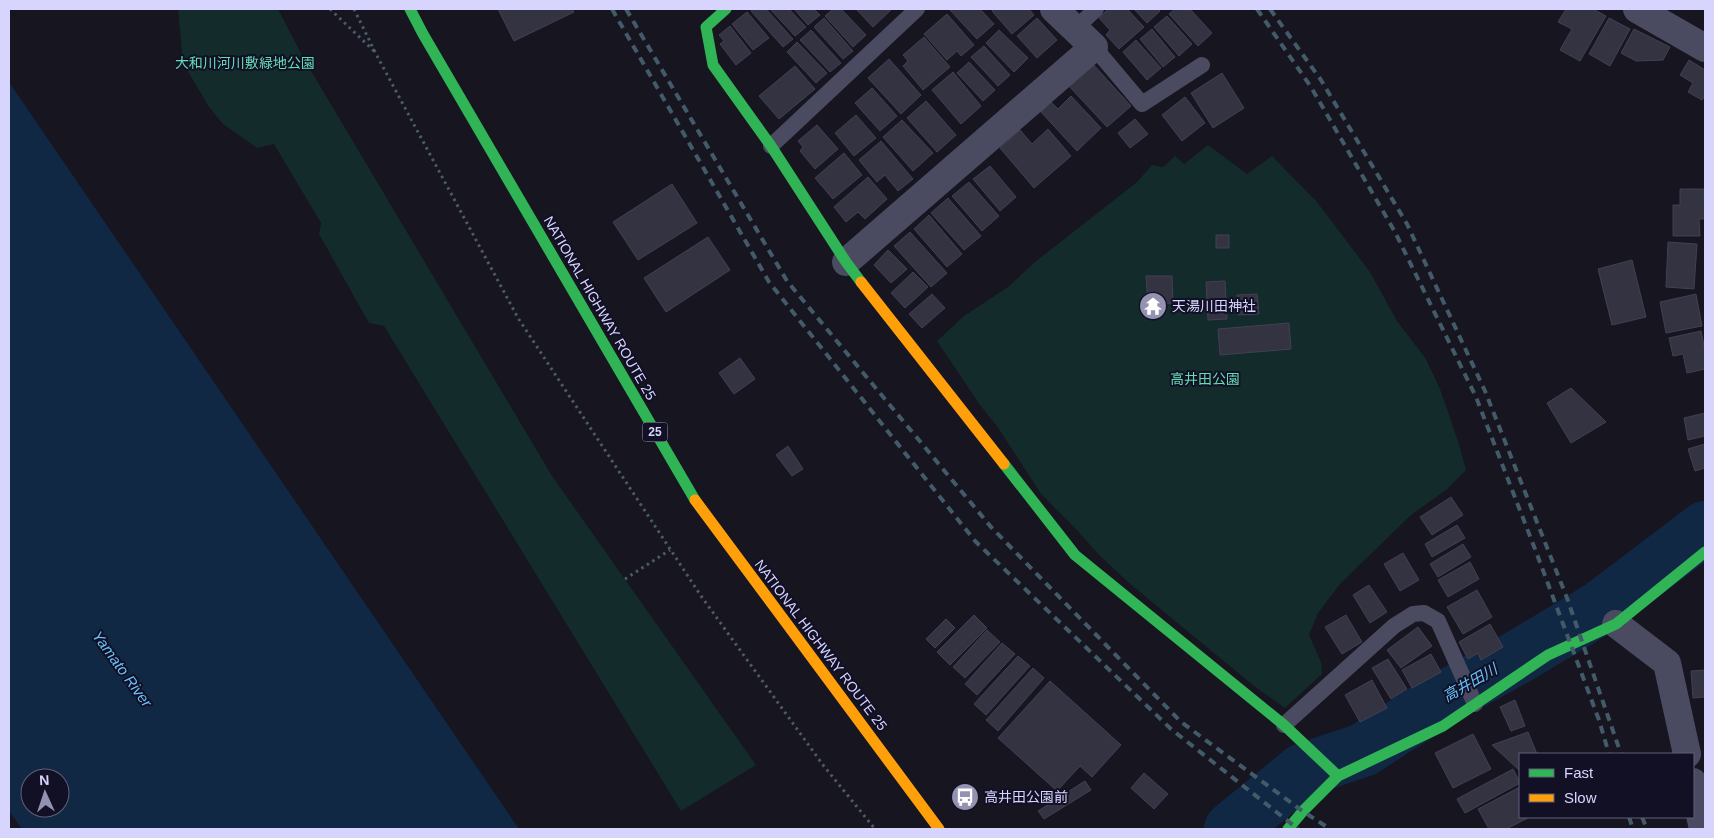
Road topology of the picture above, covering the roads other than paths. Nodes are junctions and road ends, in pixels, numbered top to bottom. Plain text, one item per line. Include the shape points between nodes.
1 (410, 9) edge
2 (726, 9) edge
3 (917, 9) edge
4 (1054, 9) edge
5 (1096, 9) edge
6 (1637, 9) edge
7 (1084, 38) junction
8 (1705, 48) edge
9 (1202, 65) dead end
10 (771, 146) junction
11 (846, 262) junction
12 (1705, 552) edge
13 (1616, 624) junction
14 (1475, 704) junction
15 (1285, 726) junction
16 (1687, 753) edge
17 (1337, 775) junction
18 (1694, 787) edge
19 (939, 829) edge
20 (1288, 829) edge
21 (1703, 829) edge

1 - 19 main road, NATIONAL HIGHWAY ROUTE 25 / 25 via 697,503
2 - 10 main road via 706,27 712,65
3 - 10 lane
4 - 7 street
5 - 7 lane
6 - 8 street
7 - 9 lane via 1142,104
7 - 11 street
10 - 11 main road
11 - 15 main road via 1075,555
12 - 13 main road
13 - 14 main road via 1548,655
13 - 16 street via 1667,663
14 - 15 lane via 1438,621 1424,613 1413,614 1394,626
14 - 17 main road via 1443,726
15 - 17 main road
17 - 20 main road
18 - 21 street

